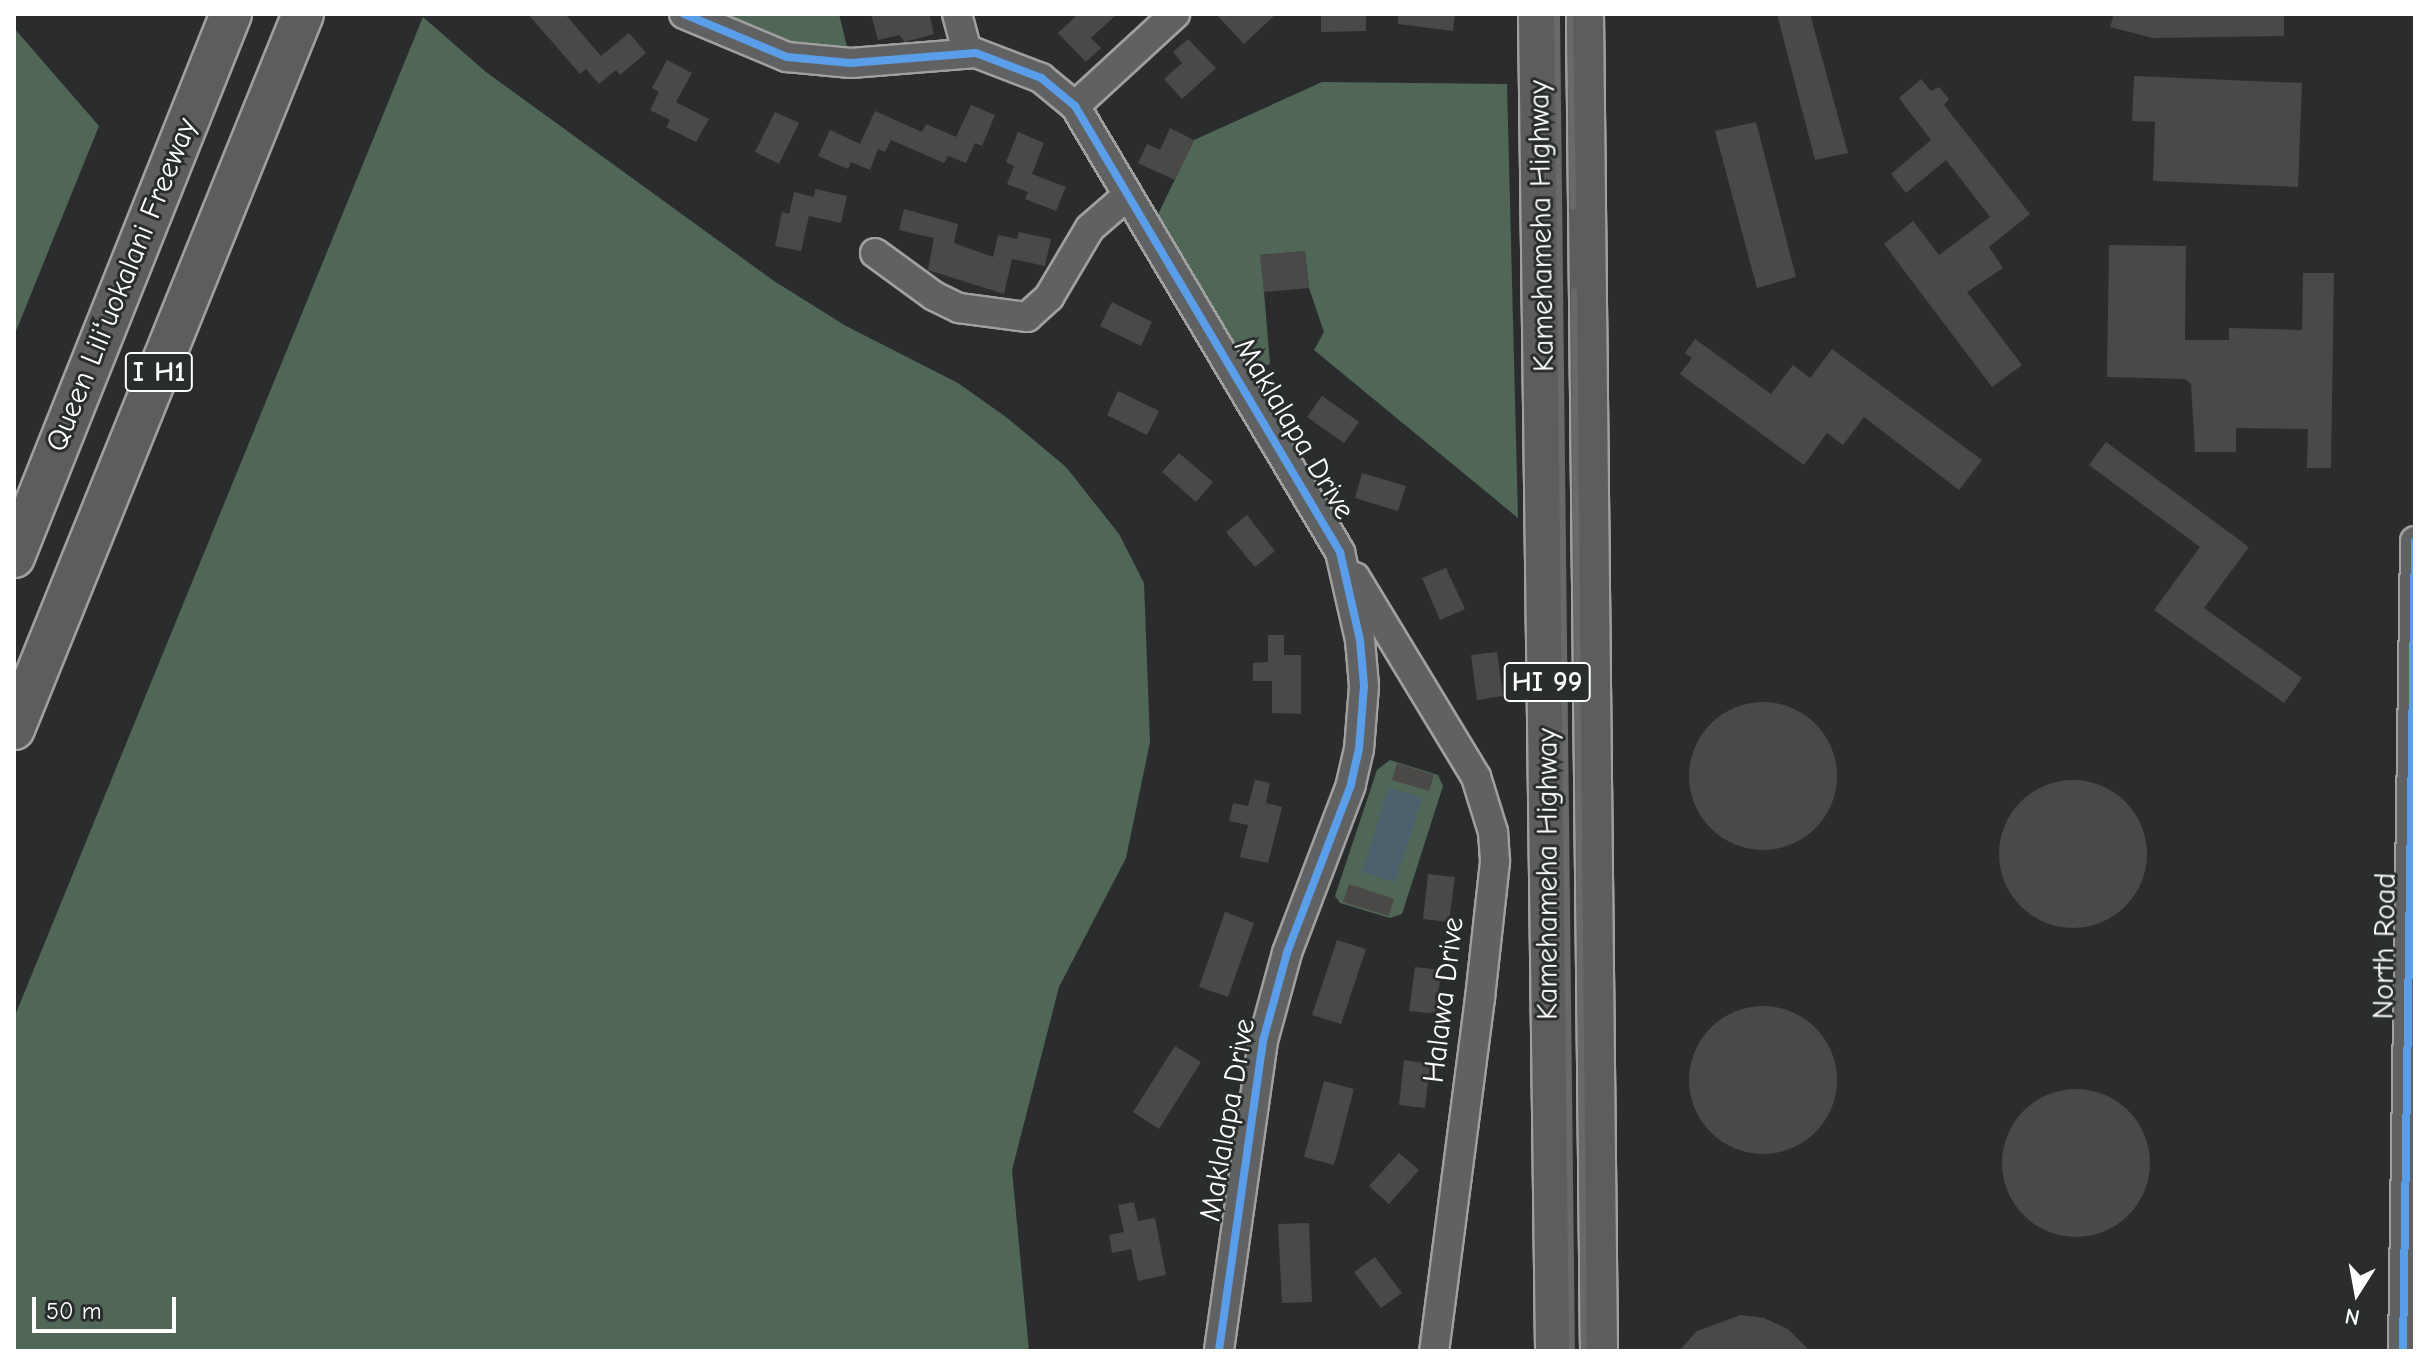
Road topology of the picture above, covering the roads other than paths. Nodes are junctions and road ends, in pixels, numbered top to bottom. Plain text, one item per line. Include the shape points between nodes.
1 (231, 14) edge
2 (303, 14) edge
3 (684, 14) edge
4 (957, 14) edge
5 (1175, 14) edge
6 (1537, 14) edge
7 (1585, 14) edge
8 (967, 52) junction
9 (1075, 106) junction
10 (1127, 196) junction
11 (875, 253) dead end
12 (2415, 541) edge
13 (1340, 552) junction
14 (14, 557) edge
15 (1415, 675) junction
16 (1364, 686) junction
17 (14, 729) edge
18 (1219, 1351) edge
19 (1434, 1351) edge
20 (1554, 1351) edge
21 (1599, 1351) edge
22 (2403, 1351) edge

1 - 14 highway, Queen Liliʻuokalani Freeway / I H1
2 - 17 highway, I H1
3 - 8 street, Maklalapa Drive via 787,57 851,63
4 - 8 street
5 - 9 street
6 - 20 main road, Kamehameha Highway / HI 99
7 - 21 main road, Kamehameha Highway / HI 99
8 - 9 street, Maklalapa Drive via 1026,69
9 - 10 street, Maklalapa Drive
10 - 11 street via 1090,228 1049,297 1027,317 959,308
10 - 13 street, Maklalapa Drive
12 - 22 street, North Road
13 - 15 street, Halawa Drive
13 - 16 street, Maklalapa Drive via 1360,640
15 - 16 street via 1386,673
15 - 19 street, Halawa Drive via 1476,777 1495,862
16 - 18 street, Maklalapa Drive via 1351,785 1287,953 1263,1041

